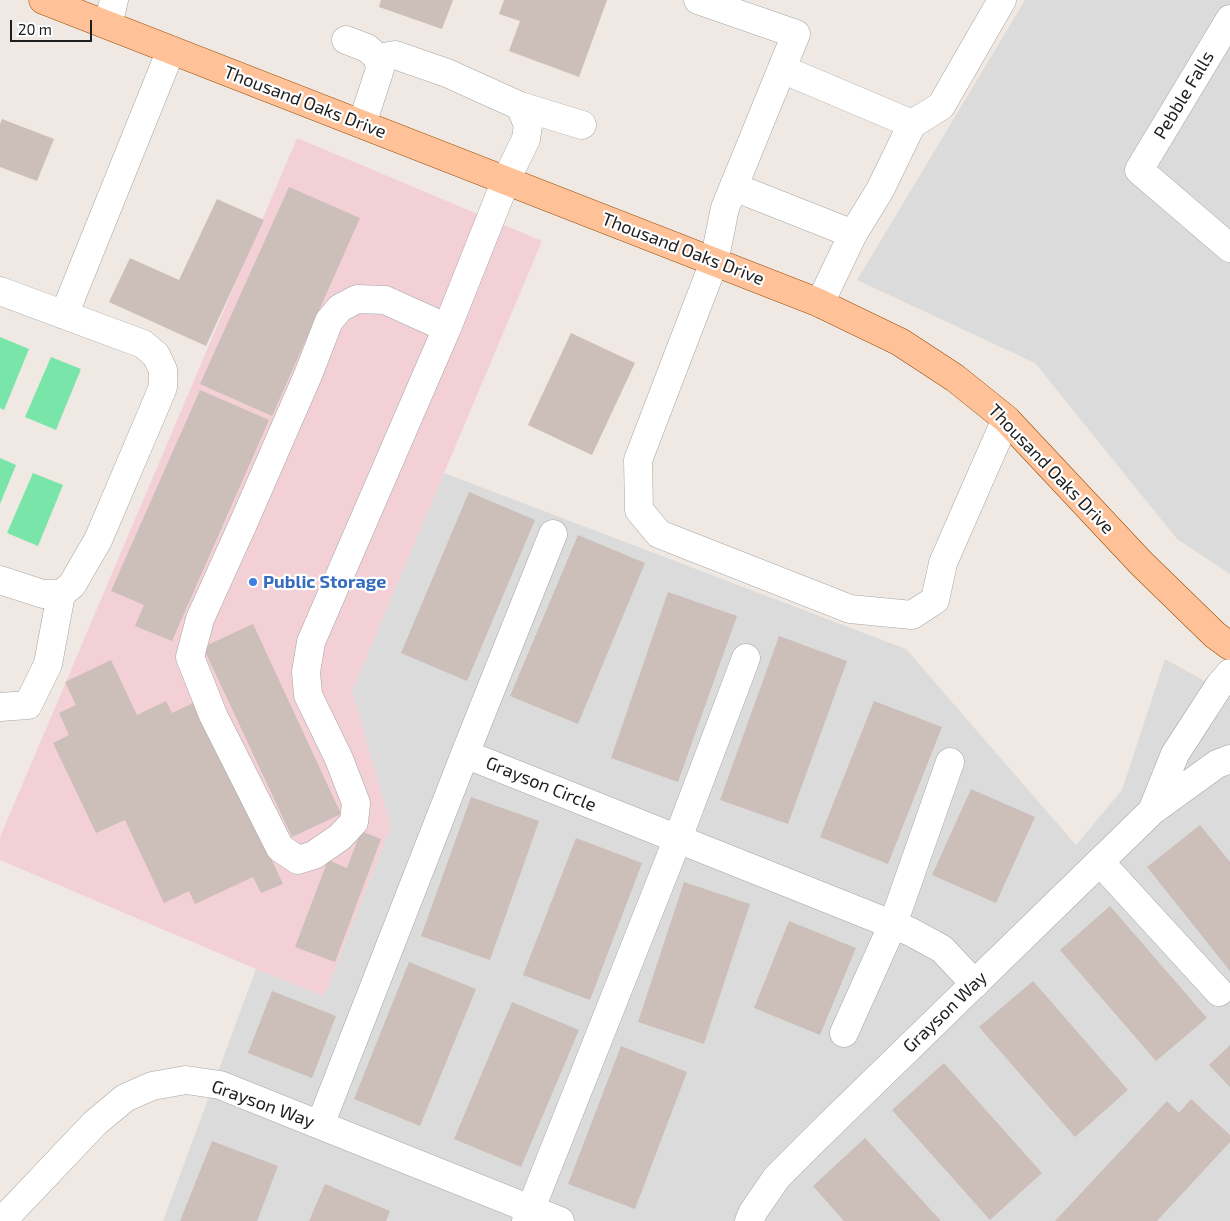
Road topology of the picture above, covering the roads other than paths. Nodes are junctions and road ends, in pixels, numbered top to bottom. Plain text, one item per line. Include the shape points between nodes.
1 (698, 0) edge
2 (1002, 0) edge
3 (48, 1) edge
4 (111, 13) edge
5 (1230, 19) edge
6 (346, 40) dead end
7 (171, 50) junction
8 (378, 58) junction
9 (782, 69) junction
10 (520, 106) junction
11 (362, 124) junction
12 (912, 124) junction
13 (582, 125) dead end
14 (506, 180) junction
15 (734, 187) junction
16 (853, 234) junction
17 (1230, 248) edge
18 (714, 262) junction
19 (0, 291) edge
20 (820, 303) junction
21 (64, 315) junction
22 (447, 328) junction
23 (1006, 419) junction
24 (554, 534) dead end
25 (0, 580) edge
26 (61, 594) junction
27 (1230, 646) edge
28 (746, 658) dead end
29 (1230, 673) edge
30 (0, 707) edge
31 (465, 754) junction
32 (1230, 759) edge
33 (950, 762) dead end
34 (1152, 811) junction
35 (678, 838) junction
36 (1100, 862) junction
37 (893, 924) junction
38 (974, 984) junction
39 (1219, 992) dead end
40 (844, 1033) dead end
41 (320, 1125) junction
42 (528, 1215) edge
43 (2, 1221) edge
44 (560, 1221) edge
45 (749, 1221) edge

1 - 9 street via 796,34
2 - 12 street via 942,106
3 - 4 main road, Thousand Oaks Drive
4 - 7 main road, Thousand Oaks Drive
5 - 17 street, Pebble Falls via 1139,170
6 - 8 street via 367,48
7 - 11 main road, Thousand Oaks Drive
7 - 21 street
8 - 10 street via 394,55 448,73
8 - 11 street via 380,69
9 - 12 street
9 - 15 street
10 - 13 street
10 - 14 street via 528,125 526,138
11 - 14 main road, Thousand Oaks Drive
12 - 16 street via 880,190
14 - 18 main road, Thousand Oaks Drive
14 - 22 street
15 - 16 street
15 - 18 street via 725,208
16 - 20 street
18 - 20 main road, Thousand Oaks Drive
18 - 23 street via 638,460 639,510 658,534 850,609 912,615 935,600 943,563
19 - 21 street
20 - 23 main road, Thousand Oaks Drive via 900,342 955,378
21 - 26 street via 143,344 156,355 163,370 163,387 98,540 72,585
22 - 22 street via 311,642 306,672 308,695 356,803 354,822 340,837 314,855 298,860 280,848 213,715 190,657 200,619 329,321 340,308 357,299 385,300
23 - 27 main road, Thousand Oaks Drive via 1141,564
24 - 31 street
25 - 26 street via 43,594
26 - 30 street via 48,664 28,705
28 - 35 street
29 - 34 street, Grayson Way via 1175,754
31 - 35 street, Grayson Circle
31 - 41 street, Grayson Circle
32 - 34 street, Grayson Way via 1217,764
33 - 37 street
34 - 36 street, Grayson Way
35 - 37 street, Grayson Circle
35 - 42 street
36 - 38 street, Grayson Way
36 - 39 street
37 - 38 street, Grayson Circle via 942,949
37 - 40 street
38 - 45 street, Grayson Way via 777,1177
41 - 42 street, Grayson Way
41 - 43 street, Grayson Way via 220,1085 186,1080 152,1086 125,1098 95,1123
42 - 44 street, Grayson Way

